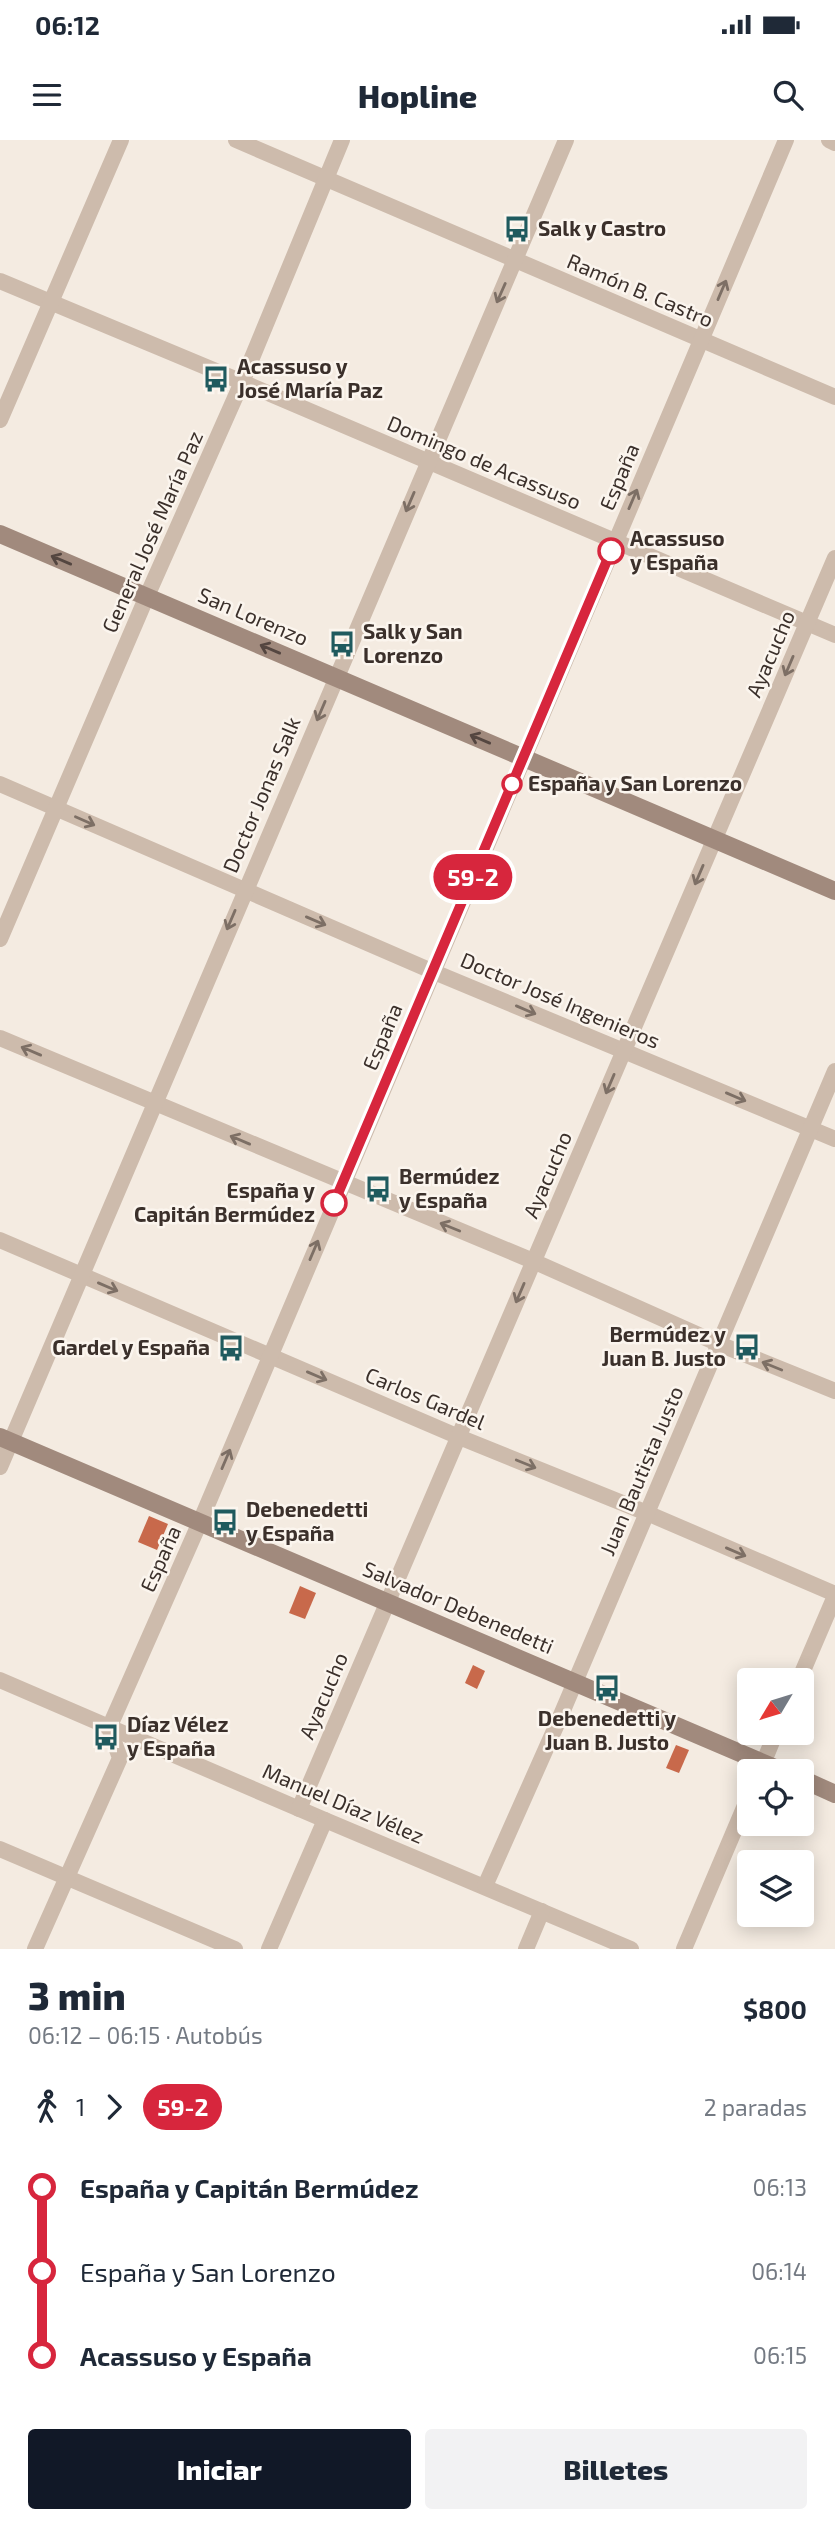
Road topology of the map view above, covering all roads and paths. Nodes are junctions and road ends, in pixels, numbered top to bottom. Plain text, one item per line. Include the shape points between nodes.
1 (121, 140) edge
2 (236, 140) edge
3 (342, 140) edge
4 (566, 140) edge
5 (786, 140) edge
6 (829, 140) edge
7 (835, 142) edge
8 (326, 178) junction
9 (516, 260) junction
10 (0, 281) edge
11 (50, 304) junction
12 (701, 340) junction
13 (242, 382) junction
14 (835, 397) edge
15 (0, 420) edge
16 (428, 461) junction
17 (0, 534) edge
18 (615, 542) junction
19 (835, 558) edge
20 (147, 596) junction
21 (807, 623) junction
22 (835, 635) edge
23 (336, 677) junction
24 (524, 758) junction
25 (0, 784) edge
26 (56, 808) junction
27 (714, 839) junction
28 (244, 890) junction
29 (835, 891) edge
30 (0, 939) edge
31 (434, 972) junction
32 (0, 1038) edge
33 (624, 1051) junction
34 (835, 1071) edge
35 (153, 1103) junction
36 (810, 1128) junction
37 (835, 1139) edge
38 (343, 1183) junction
39 (0, 1240) edge
40 (533, 1261) junction
41 (81, 1276) junction
42 (719, 1344) junction
43 (269, 1355) junction
44 (835, 1391) edge
45 (459, 1437) junction
46 (5, 1439) edge
47 (0, 1467) edge
48 (647, 1513) junction
49 (200, 1522) junction
50 (835, 1595) edge
51 (387, 1602) junction
52 (804, 1668) edge
53 (0, 1680) edge
54 (575, 1683) junction
55 (109, 1728) junction
56 (744, 1759) edge
57 (814, 1785) edge
58 (835, 1794) edge
59 (299, 1809) junction
60 (325, 1821) junction
61 (737, 1824) edge
62 (0, 1849) edge
63 (66, 1877) junction
64 (485, 1886) junction
65 (542, 1911) junction
66 (35, 1949) edge
67 (235, 1949) edge
68 (269, 1949) edge
69 (526, 1949) edge
70 (631, 1949) edge
71 (684, 1949) edge

1 - 11 street
2 - 8 street, Ramón B. Castro
3 - 8 street, General José María Paz
4 - 9 street, Doctor Jonas Salk
12 -> 5 street, España
6 - 7 street
8 - 9 street, Ramón B. Castro
8 - 13 street, General José María Paz
9 - 12 street, Ramón B. Castro
9 -> 16 street, Doctor Jonas Salk
10 - 11 street, Domingo de Acassuso
11 - 13 street, Domingo de Acassuso
11 - 15 street
12 - 14 street, Ramón B. Castro
18 -> 12 street, España
13 - 16 street, Domingo de Acassuso
13 - 20 street, General José María Paz
16 - 18 street, Domingo de Acassuso
16 -> 23 street, Doctor Jonas Salk
20 -> 17 street, San Lorenzo
18 - 21 street, Domingo de Acassuso
18 - 24 street, España
19 - 21 street, Ayacucho
23 -> 20 street, San Lorenzo
20 - 26 street, General José María Paz
21 - 22 street, Domingo de Acassuso
21 -> 27 street, Ayacucho
24 -> 23 street, San Lorenzo
23 -> 28 street, Doctor Jonas Salk
24 - 27 street, San Lorenzo
24 - 31 street, España
25 - 26 street, Doctor José Ingenieros
26 -> 28 street, Doctor José Ingenieros
26 - 30 street, General José María Paz
27 - 29 street, San Lorenzo
27 -> 33 street, Ayacucho
28 -> 31 street, Doctor José Ingenieros
28 -> 35 street, Doctor Jonas Salk
31 -> 33 street, Doctor José Ingenieros
31 - 38 street, España
35 -> 32 street
33 -> 36 street, Doctor José Ingenieros
33 -> 40 street, Ayacucho
34 - 36 street, Juan Bautista Justo
38 -> 35 street
35 - 41 street, Doctor Jonas Salk
36 - 37 street, Doctor José Ingenieros
36 - 42 street, Juan Bautista Justo
40 -> 38 street
43 -> 38 street, España
39 - 41 street, Carlos Gardel
40 - 42 street
40 -> 45 street, Ayacucho
41 -> 43 street, Carlos Gardel
41 - 46 street, Doctor Jonas Salk
44 -> 42 street
42 - 48 street, Juan Bautista Justo
43 -> 45 street, Carlos Gardel
49 -> 43 street, España
45 -> 48 street, Carlos Gardel
45 - 51 street, Ayacucho
46 - 47 street, Doctor Jonas Salk
46 - 49 street, Salvador Debenedetti
48 -> 50 street, Carlos Gardel
48 - 54 street, Juan Bautista Justo
49 - 51 street, Salvador Debenedetti
49 - 55 street, España
50 - 52 street
51 - 54 street, Salvador Debenedetti
51 - 59 street, Ayacucho
53 - 55 street, Manuel Díaz Vélez
54 - 56 street, Salvador Debenedetti
54 - 64 street, Juan Bautista Justo
55 - 59 street, Manuel Díaz Vélez
55 - 63 street via 120,1758
57 - 58 street
59 - 60 street, Manuel Díaz Vélez
60 - 64 street, Manuel Díaz Vélez
60 - 68 street
61 - 71 street
62 - 63 street
63 - 66 street
63 - 67 street
64 - 65 street, Manuel Díaz Vélez
65 - 69 street
65 - 70 street, Manuel Díaz Vélez

